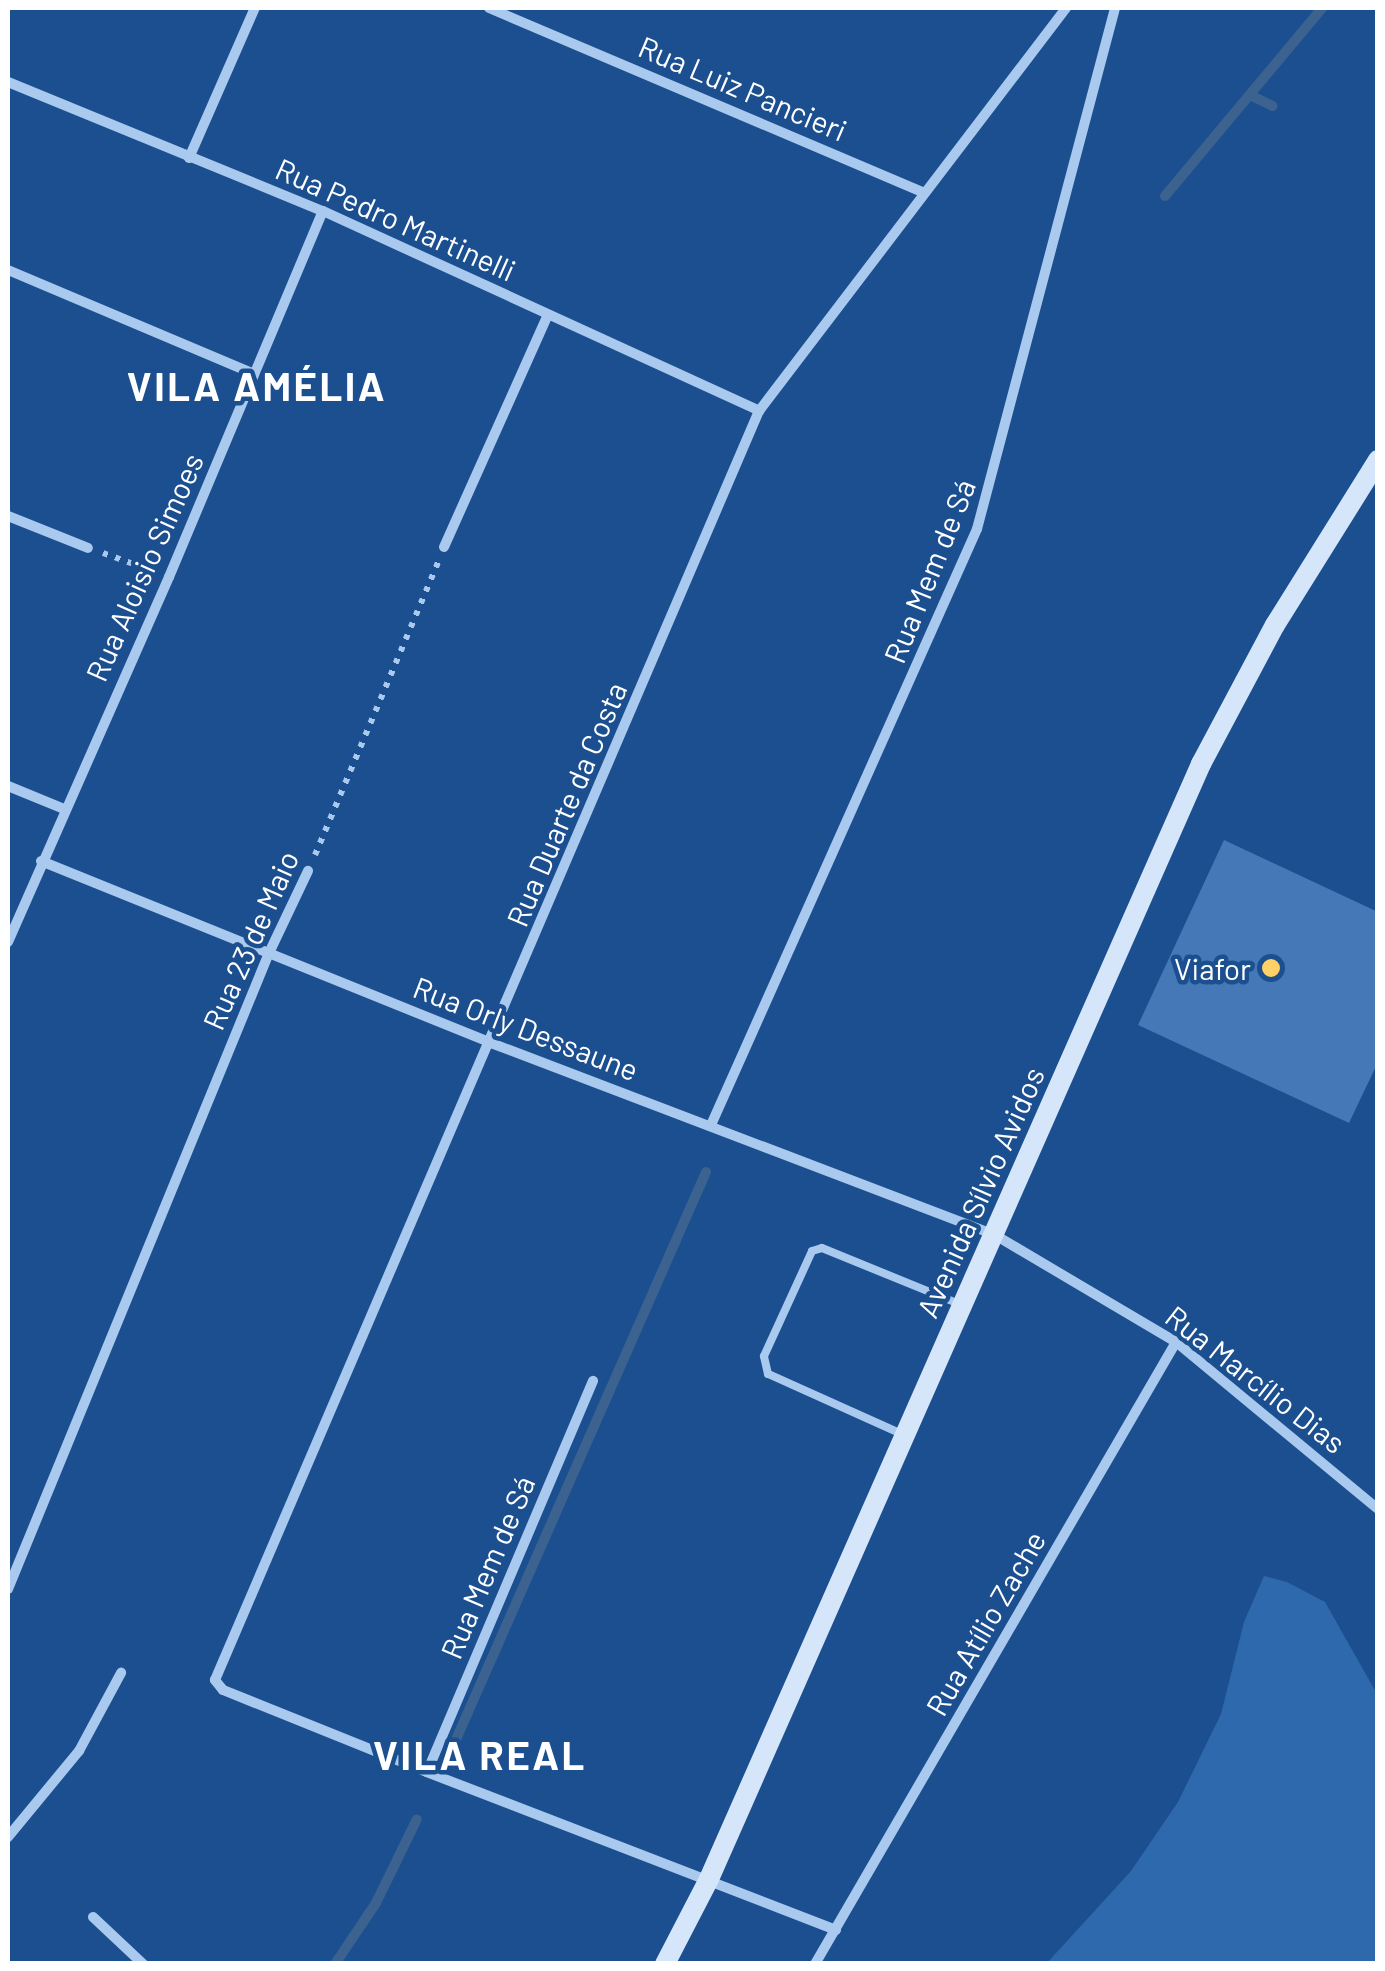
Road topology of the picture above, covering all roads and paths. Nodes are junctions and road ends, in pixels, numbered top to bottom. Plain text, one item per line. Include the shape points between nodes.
1 (256, 8) edge
2 (489, 8) edge
3 (1066, 8) edge
4 (1116, 8) edge
5 (8, 82) edge
6 (189, 158) junction
7 (923, 192) junction
8 (322, 211) junction
9 (8, 270) edge
10 (548, 315) junction
11 (254, 374) junction
12 (760, 411) junction
13 (1378, 460) edge
14 (8, 516) edge
15 (444, 547) joint
16 (88, 548) joint
17 (169, 577) junction
18 (8, 786) edge
19 (64, 809) junction
20 (42, 860) junction
21 (308, 871) joint
22 (8, 942) edge
23 (269, 953) junction
24 (491, 1043) junction
25 (711, 1125) junction
26 (995, 1235) junction
27 (963, 1306) junction
28 (1176, 1342) junction
29 (593, 1381) dead end
30 (906, 1436) junction
31 (1378, 1508) edge
32 (8, 1590) edge
33 (120, 1673) dead end
34 (426, 1772) junction
35 (8, 1837) edge
36 (709, 1879) junction
37 (92, 1917) dead end
38 (836, 1930) junction
39 (143, 1964) edge
40 (665, 1964) edge
41 (815, 1964) edge

1 - 6 street
2 - 7 street, Rua Luiz Pancieri
3 - 7 street, Rua Duarte da Costa
4 - 25 street, Rua Mem de Sá via 977,529
5 - 6 street, Rua Pedro Martinelli
6 - 8 street, Rua Pedro Martinelli
7 - 12 street, Rua Duarte da Costa
8 - 10 street, Rua Pedro Martinelli
8 - 11 street, Rua Aloisio Simoes
9 - 11 street
10 - 12 street, Rua Pedro Martinelli
10 - 15 street
11 - 17 street, Rua Aloisio Simoes
12 - 24 street, Rua Duarte da Costa
13 - 26 main road, Avenida Sílvio Avidos via 1275,625 1201,764
14 - 16 street
15 - 21 path, Rua 23 de Maio
16 - 17 path
17 - 19 street, Rua Aloisio Simoes
18 - 19 street
19 - 20 street, Rua Aloisio Simoes
20 - 22 street, Rua Aloisio Simoes
20 - 23 street, Rua Orly Dessaune
21 - 23 street, Rua 23 de Maio
23 - 24 street, Rua Orly Dessaune
23 - 32 street, Rua 23 de Maio
24 - 25 street, Rua Orly Dessaune
24 - 34 street, Rua Duarte da Costa via 215,1680 223,1690
25 - 26 street, Rua Orly Dessaune
26 - 27 main road, Avenida Sílvio Avidos
26 - 28 street, Rua Marcílio Dias
27 - 30 main road, Avenida Sílvio Avidos
27 - 30 lane via 822,1248 812,1250 764,1356 768,1374
28 - 31 street, Rua Marcílio Dias
28 - 38 street, Rua Atílio Zache
29 - 34 street, Rua Mem de Sá
30 - 36 main road, Avenida Sílvio Avidos
33 - 35 street via 78,1751
34 - 36 street
36 - 38 street
36 - 40 main road, Avenida Sílvio Avidos
37 - 39 street
38 - 41 street, Rua Atílio Zache

